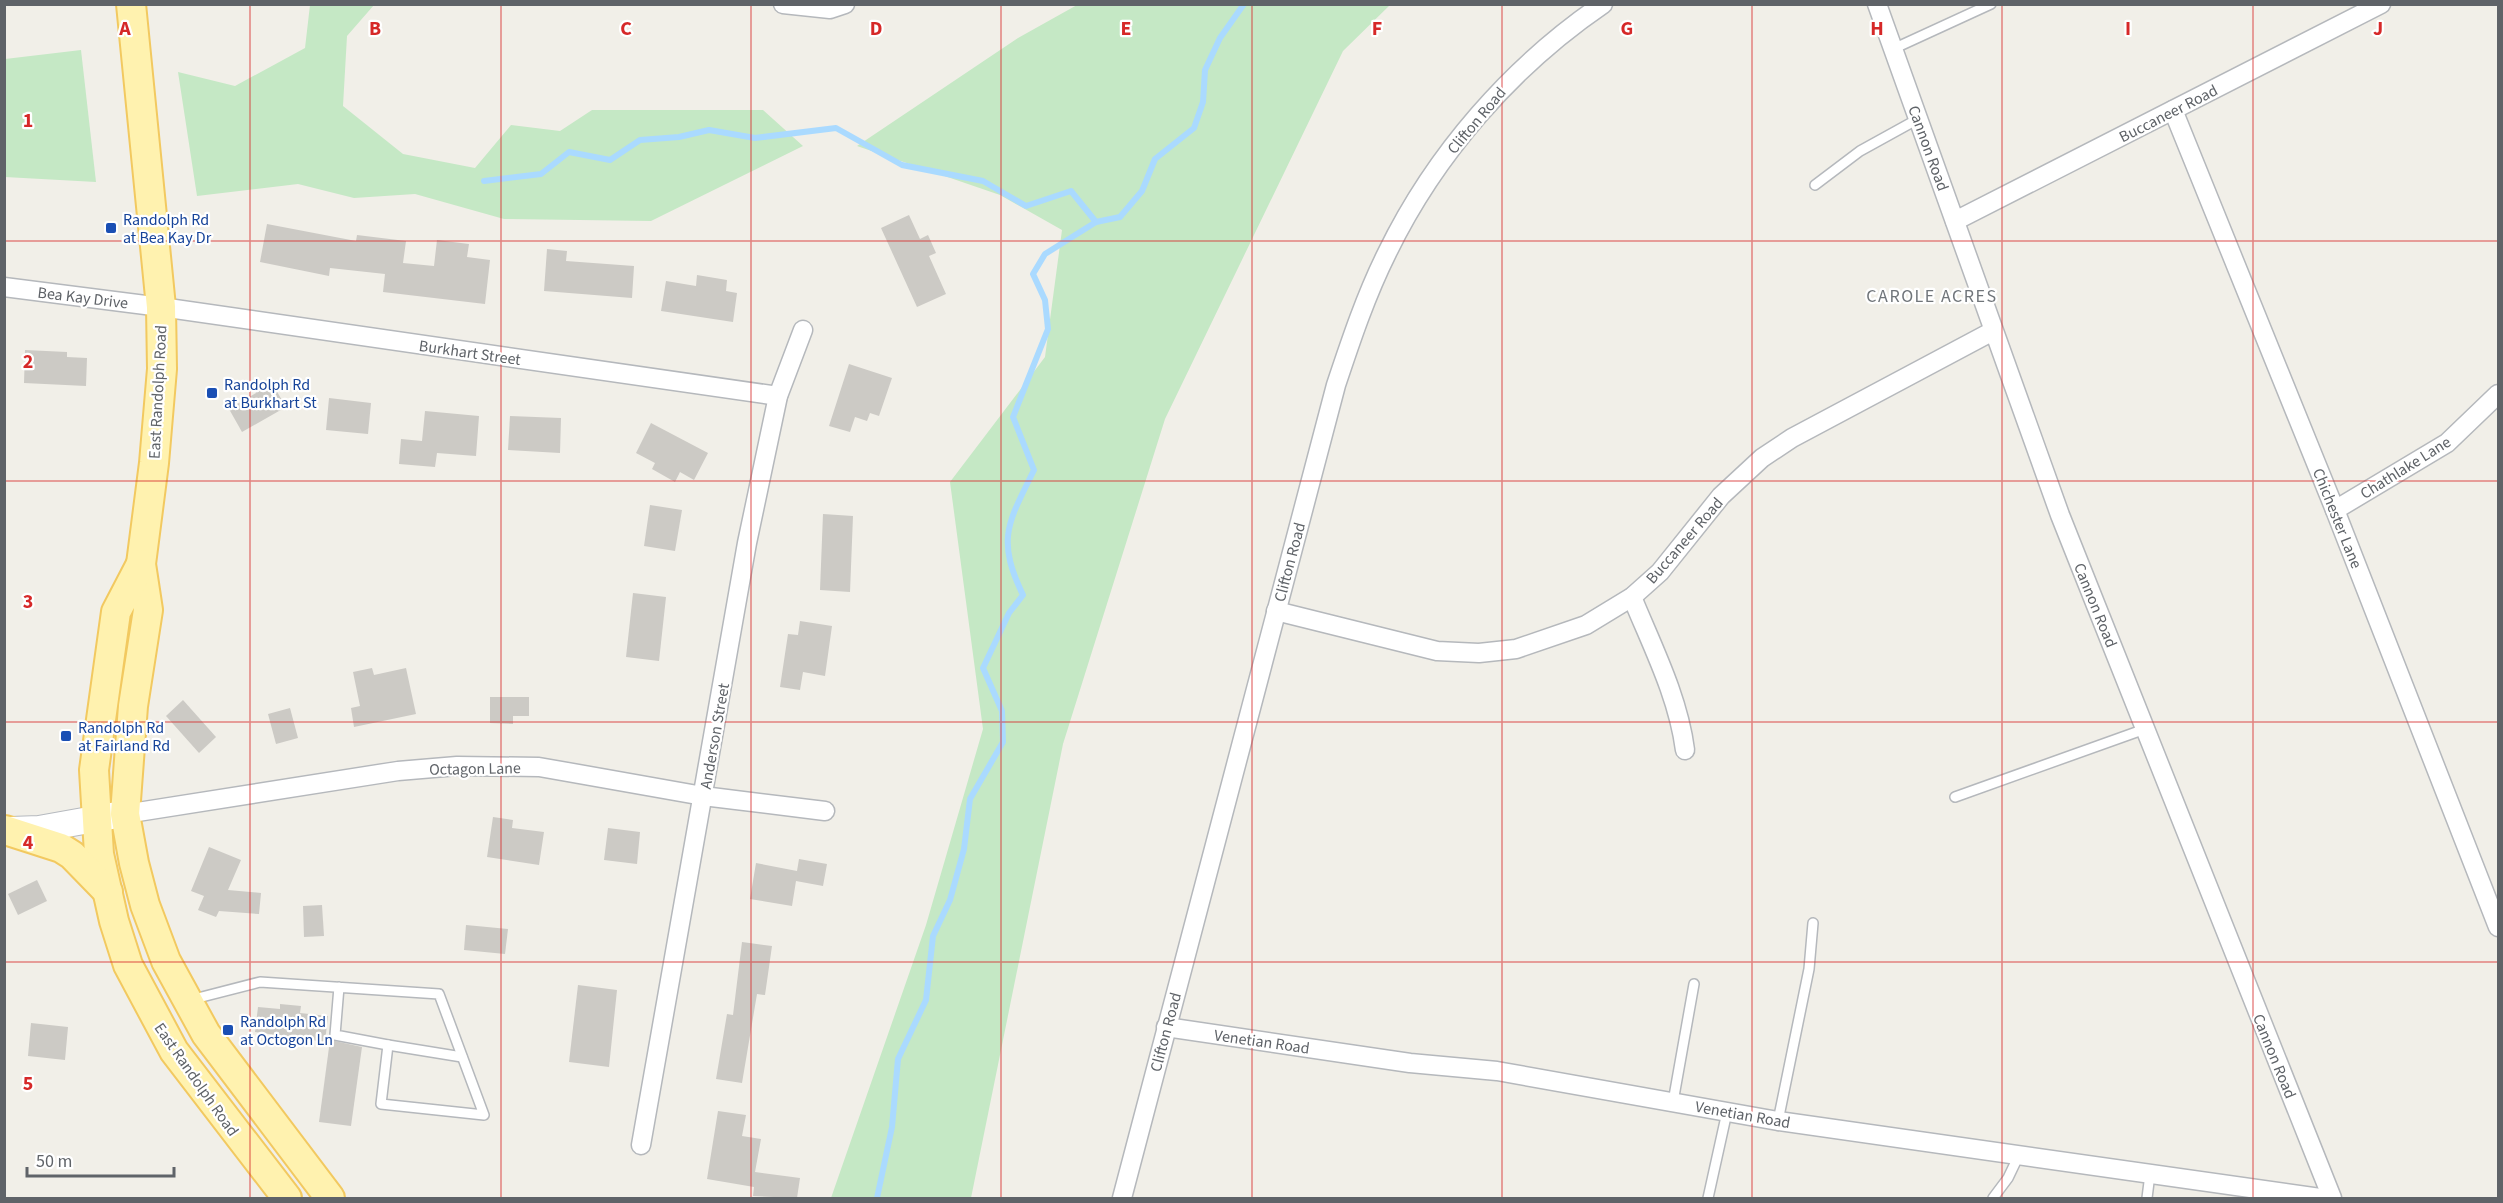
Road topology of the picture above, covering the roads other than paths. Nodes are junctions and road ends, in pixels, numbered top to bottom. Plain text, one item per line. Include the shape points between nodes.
1 (131, 4) edge
2 (783, 4) edge
3 (845, 4) edge
4 (1603, 4) edge
5 (1877, 4) edge
6 (1991, 4) edge
7 (2381, 4) edge
8 (1893, 49) junction
9 (2173, 110) junction
10 (1918, 119) junction
11 (1815, 185) dead end
12 (1955, 221) junction
13 (4, 287) edge
14 (161, 307) junction
15 (803, 330) dead end
16 (1993, 331) junction
17 (2499, 394) edge
18 (778, 396) junction
19 (2335, 510) junction
20 (141, 564) junction
21 (1632, 597) junction
22 (1276, 611) junction
23 (2145, 729) junction
24 (1685, 750) dead end
25 (703, 796) junction
26 (1954, 797) dead end
27 (825, 811) dead end
28 (125, 814) junction
29 (96, 817) junction
30 (5, 830) edge
31 (108, 892) junction
32 (1813, 923) dead end
33 (2499, 927) edge
34 (1694, 984) dead end
35 (339, 987) junction
36 (188, 1000) junction
37 (1166, 1027) junction
38 (388, 1045) junction
39 (462, 1056) junction
40 (1673, 1102) junction
41 (1727, 1112) junction
42 (1778, 1121) junction
43 (641, 1145) dead end
44 (2019, 1155) junction
45 (2150, 1174) junction
46 (287, 1198) edge
47 (330, 1198) edge
48 (1122, 1198) edge
49 (1708, 1198) edge
50 (1993, 1198) edge
51 (2147, 1198) edge
52 (2319, 1198) edge
53 (2331, 1198) edge

1 - 14 main road, East Randolph Road
2 - 3 street via 830,9
4 - 22 street, Clifton Road via 1503,86 1430,178 1387,252 1336,385
5 - 8 street, Cannon Road
6 - 8 lane
7 - 9 street, Buccaneer Road
8 - 10 street, Cannon Road
9 - 12 street, Buccaneer Road
9 - 19 street, Chichester Lane
10 - 11 lane via 1860,151
10 - 12 street, Cannon Road
12 - 16 street, Cannon Road
13 - 14 street, Bea Kay Drive
14 - 18 street, Burkhart Street
14 - 20 main road, East Randolph Road via 162,369
15 - 18 street, Anderson Street
16 - 21 street, Buccaneer Road via 1792,438 1762,459 1721,496 1660,572
16 - 23 street, Cannon Road
17 - 19 street, Chathlake Lane via 2447,443
18 - 25 street, Anderson Street via 747,543
19 - 33 street, Chichester Lane
20 - 28 main road, East Randolph Road via 148,610 133,706
20 - 29 main road, East Randolph Road via 116,612 94,770
21 - 22 street, Buccaneer Road via 1586,625 1516,649 1479,653 1437,651
21 - 24 street via 1682,726
22 - 37 street, Clifton Road
23 - 26 lane
23 - 53 street, Cannon Road
25 - 27 street, Octagon Lane
25 - 28 street, Octagon Lane via 539,767 458,766 398,771
25 - 43 street, Anderson Street
28 - 29 main road
28 - 36 main road, East Randolph Road via 145,905 166,961
29 - 30 main road via 72,810 25,815
29 - 31 main road, East Randolph Road
30 - 31 main road via 61,848
31 - 46 main road, East Randolph Road via 128,965 174,1051
32 - 42 lane via 1809,969
34 - 40 lane
35 - 36 lane via 260,982
35 - 38 lane via 334,1035
35 - 39 lane via 439,994
36 - 47 main road, East Randolph Road via 206,1034
37 - 40 street, Venetian Road via 1410,1063 1497,1071
37 - 48 street, Clifton Road
38 - 39 lane
38 - 39 lane via 381,1104 484,1115
40 - 41 street, Venetian Road
41 - 42 street, Venetian Road
41 - 49 lane
42 - 44 street, Venetian Road
44 - 45 street, Venetian Road
44 - 50 lane
45 - 51 lane
45 - 52 street, Venetian Road

